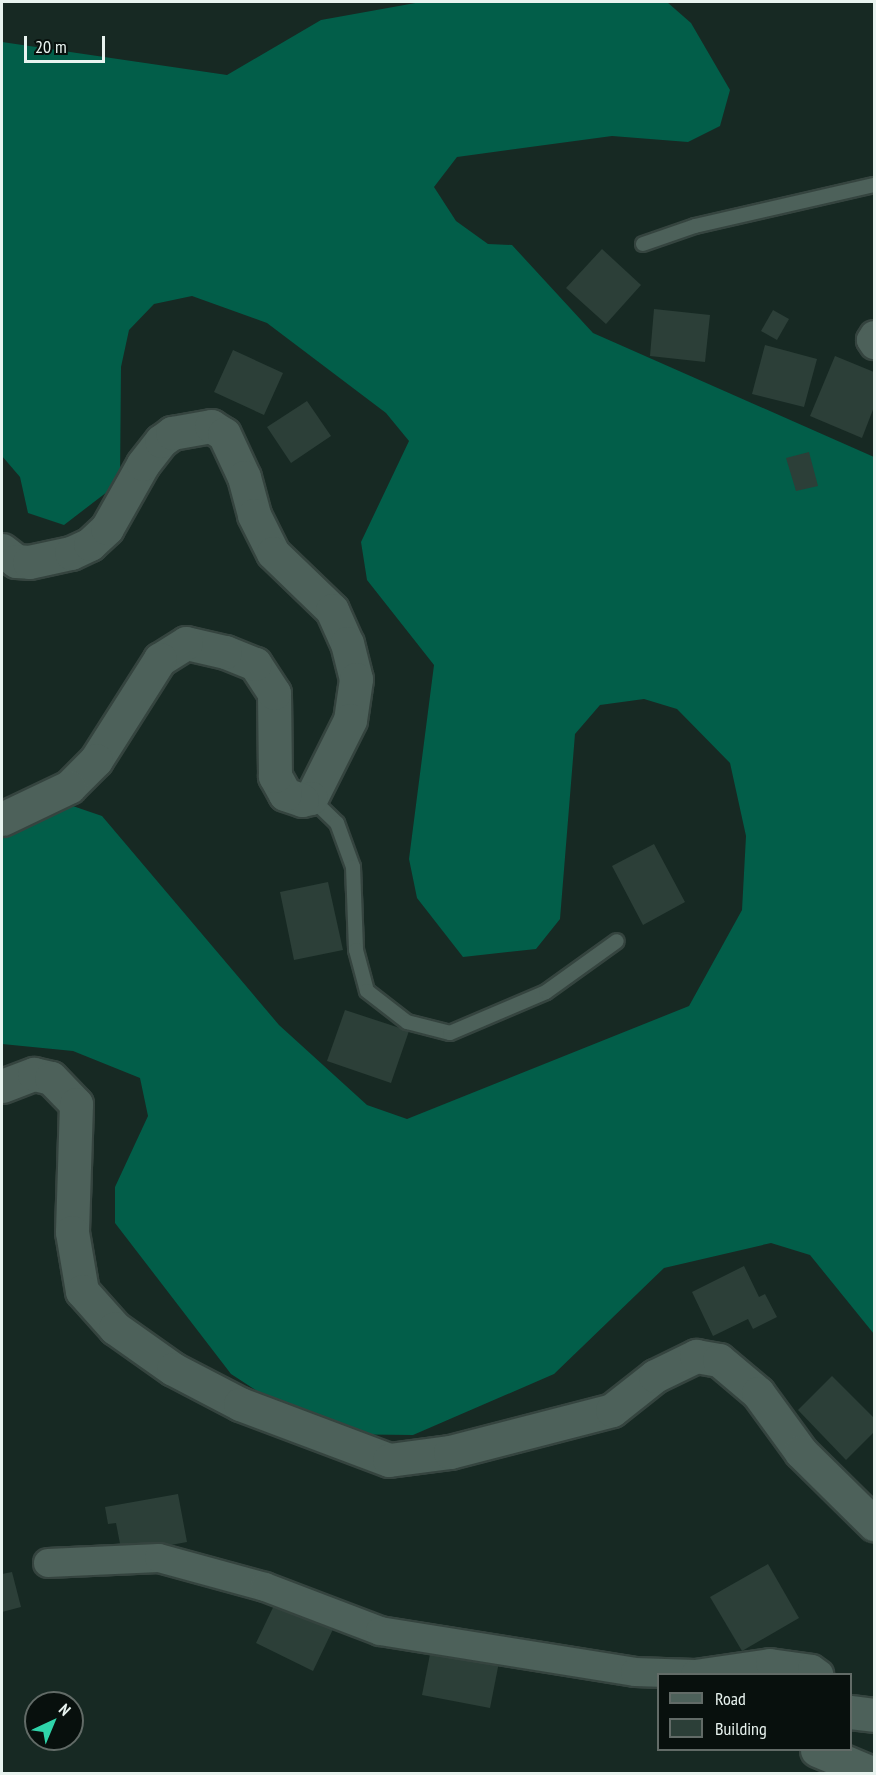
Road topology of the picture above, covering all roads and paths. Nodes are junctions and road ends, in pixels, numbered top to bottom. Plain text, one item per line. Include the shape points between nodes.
1 (874, 185) edge
2 (643, 244) dead end
3 (874, 335) edge
4 (874, 345) edge
5 (2, 550) edge
6 (311, 798) junction
7 (2, 819) edge
8 (617, 941) dead end
9 (2, 1086) edge
10 (872, 1520) edge
11 (48, 1563) dead end
12 (664, 1673) edge
13 (702, 1673) edge
14 (817, 1673) edge
15 (823, 1751) edge
16 (874, 1773) edge

1 - 2 lane via 695,226
3 - 4 street
5 - 6 street via 16,561 29,562 71,553 90,544 107,528 143,464 161,441 172,433 211,426 224,434 244,477 254,515 273,553 332,610 347,643 356,679 350,720
6 - 7 street via 302,800 285,794 275,776 274,693 255,664 186,643 160,659 96,760 69,787
6 - 8 lane via 337,823 353,867 356,950 367,991 407,1022 450,1033 546,992
9 - 10 street via 34,1074 51,1078 76,1104 72,1232 82,1291 115,1328 173,1369 240,1404 388,1460 450,1452 612,1410 655,1376 696,1356 719,1360 758,1393 801,1452
11 - 12 street via 159,1558 265,1587 380,1631 634,1672
13 - 14 street via 770,1664
15 - 16 street

